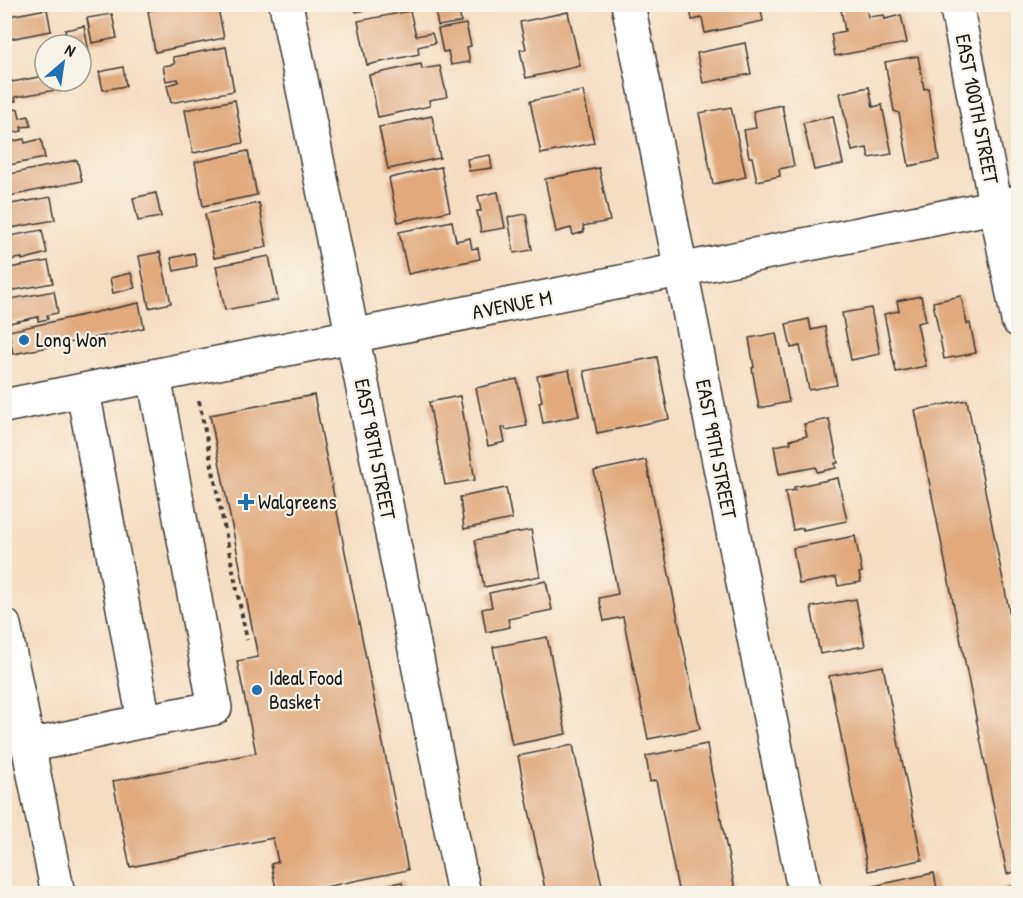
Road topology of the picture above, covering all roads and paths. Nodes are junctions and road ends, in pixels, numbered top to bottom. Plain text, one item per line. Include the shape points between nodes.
1 (286, 4) edge
2 (628, 4) edge
3 (956, 4) edge
4 (1007, 204) edge
5 (681, 270) junction
6 (1018, 320) edge
7 (352, 337) junction
8 (154, 376) junction
9 (83, 391) junction
10 (199, 401) dead end
11 (4, 406) edge
12 (4, 625) edge
13 (247, 640) dead end
14 (144, 721) junction
15 (29, 746) junction
16 (58, 894) edge
17 (464, 894) edge
18 (805, 894) edge

1 - 7 street, EAST 98TH STREET
2 - 5 street, EAST 99TH STREET
3 - 4 street, EAST 100TH STREET
4 - 5 street, AVENUE M
4 - 6 street, EAST 100TH STREET
5 - 7 street, AVENUE M
5 - 18 street, EAST 99TH STREET
7 - 8 street, AVENUE M
7 - 17 street, EAST 98TH STREET
8 - 9 street, AVENUE M
8 - 14 street via 215,708
9 - 11 street, AVENUE M
9 - 14 street
10 - 13 path
12 - 15 street
14 - 15 street
15 - 16 street

